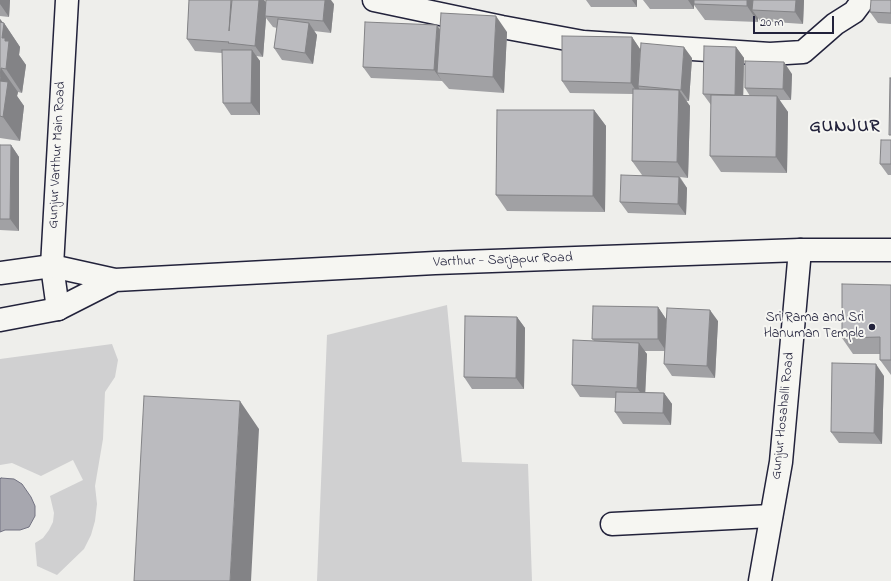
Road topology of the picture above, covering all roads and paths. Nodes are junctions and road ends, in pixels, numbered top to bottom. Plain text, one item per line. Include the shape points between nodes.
1 (67, 0) edge
2 (374, 0) edge
3 (864, 0) edge
4 (800, 250) junction
5 (891, 250) edge
6 (52, 266) junction
7 (0, 273) edge
8 (115, 280) junction
9 (58, 309) junction
10 (0, 320) edge
11 (771, 516) junction
12 (612, 524) dead end
13 (760, 581) edge

1 - 6 main road, Gunjur Varthur Main Road
2 - 3 main road via 583,42 770,54 803,52 835,24 854,12
4 - 5 main road, Varthur - Sarjapur Road
4 - 8 main road, Varthur - Sarjapur Road via 435,263
4 - 11 main road, Gunjur Hosahalli Road via 781,462
6 - 7 main road, Varthur - Sarjapur Road
6 - 8 main road, Varthur - Sarjapur Road
6 - 9 main road, Gunjur Varthur Main Road
8 - 9 main road, Varthur - Sarjapur Road
9 - 10 main road, Varthur - Sarjapur Road
11 - 12 main road
11 - 13 main road, Gunjur Hosahalli Road

